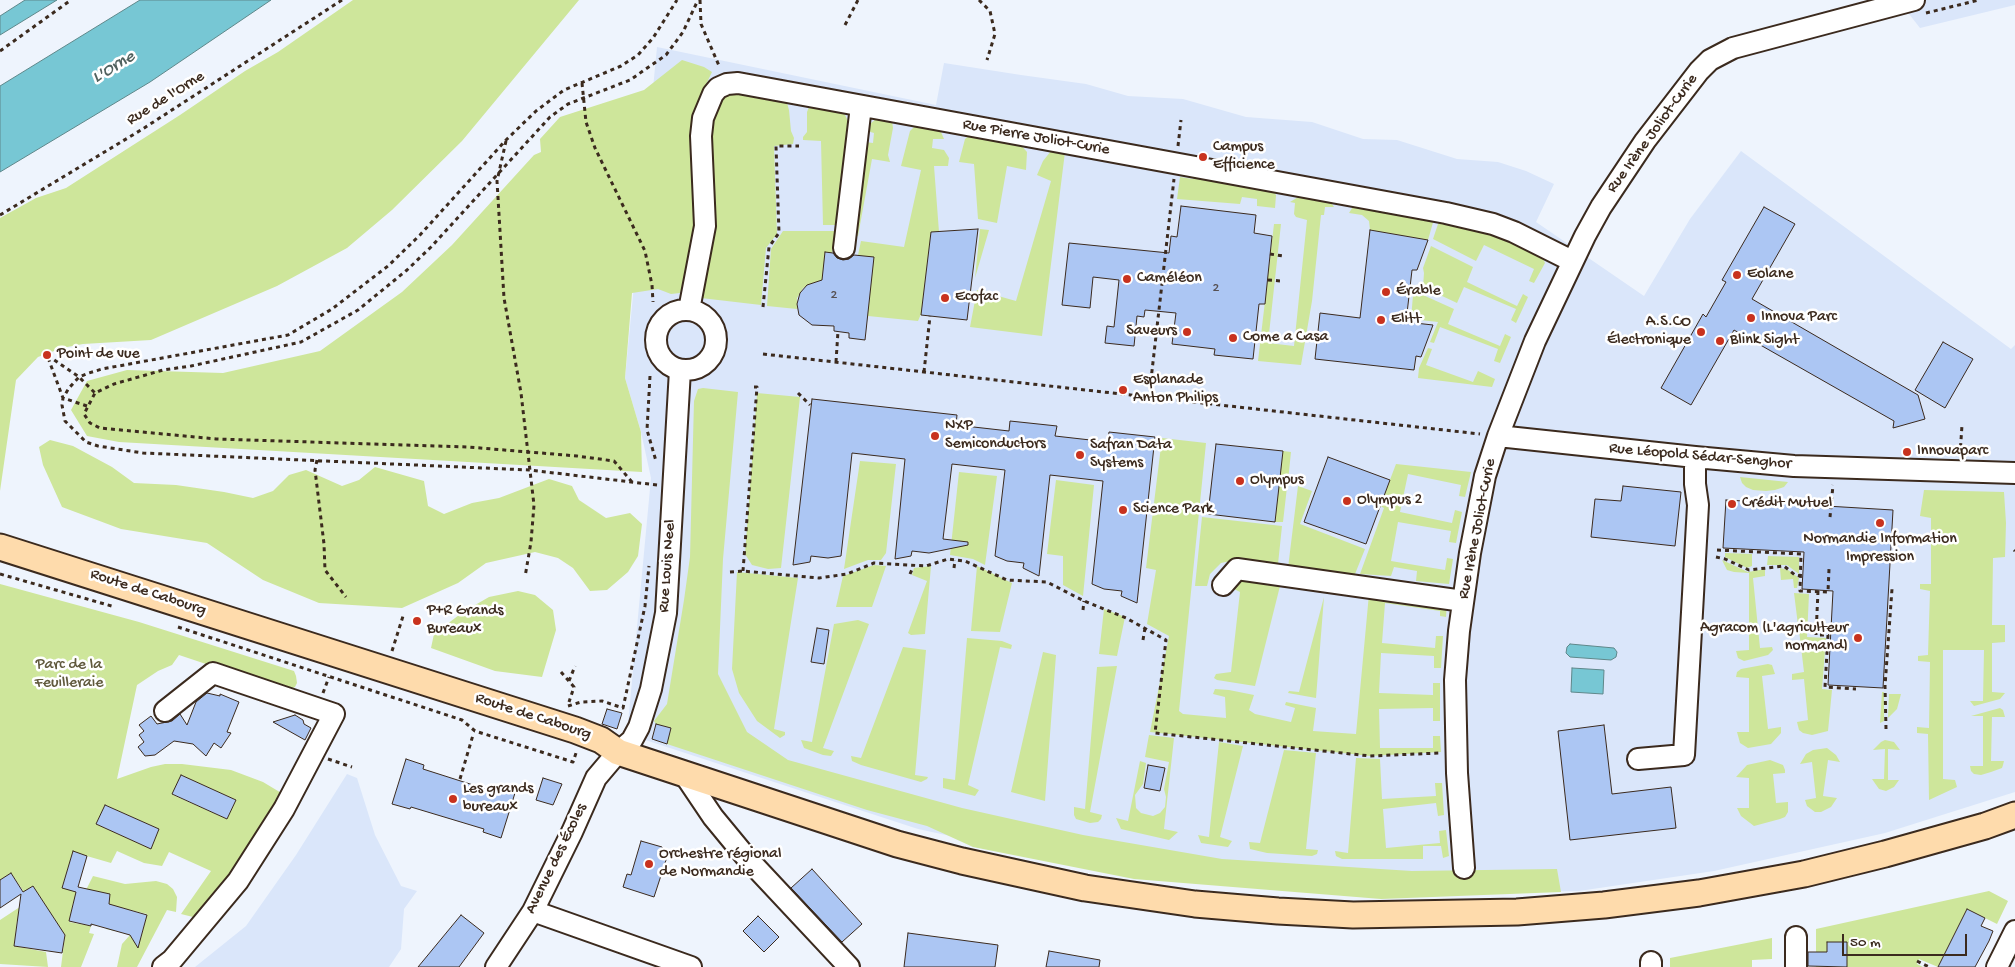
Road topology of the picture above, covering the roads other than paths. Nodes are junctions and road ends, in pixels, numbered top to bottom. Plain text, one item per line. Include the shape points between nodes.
1 (1917, 7) edge
2 (861, 106) junction
3 (844, 248) dead end
4 (1572, 261) junction
5 (689, 310) junction
6 (680, 370) junction
7 (1492, 435) junction
8 (1695, 457) junction
9 (2015, 473) edge
10 (0, 547) edge
11 (0, 564) edge
12 (1223, 584) dead end
13 (1463, 601) junction
14 (165, 711) dead end
15 (618, 752) junction
16 (1638, 759) dead end
17 (684, 774) junction
18 (2015, 815) edge
19 (1464, 868) dead end
20 (533, 911) junction
21 (2015, 931) edge
22 (1796, 937) dead end
23 (163, 967) edge
24 (496, 967) edge
25 (691, 967) edge
26 (849, 967) edge
27 (1796, 967) edge
28 (1997, 967) edge

1 - 4 street, Rue Irène Joliot-Curie via 1733,48 1710,60 1687,85 1625,170
2 - 3 street
2 - 4 street, Rue Pierre Joliot-Curie via 1446,213 1493,224
2 - 5 street, Rue Pierre Joliot-Curie via 738,83 723,86 713,94 701,127 705,226
4 - 7 street, Rue Irène Joliot-Curie via 1510,404
5 - 6 street via 667,317 656,338 660,354
5 - 6 street via 710,322 716,339 715,349 699,368
6 - 15 street, Rue Louis Neel via 661,486 666,613 651,690 637,733
7 - 8 street, Rue Léopold Sédar-Senghor
7 - 13 street, Rue Irène Joliot-Curie
8 - 9 street, Rue Léopold Sédar-Senghor via 1794,466
8 - 16 street via 1698,505 1684,755
10 - 15 main road, Route de Cabourg via 575,730 601,740
11 - 15 main road, Route de Cabourg via 267,645 598,752
12 - 13 street via 1237,569
13 - 19 street, Rue Irène Joliot-Curie via 1455,680 1455,730
14 - 23 street via 213,673 334,714 284,810 238,881
15 - 17 main road
15 - 20 street, Avenue des Écoles via 596,778
17 - 18 main road via 897,844 1042,879 1195,904 1353,915 1517,912 1604,906 1699,893 1876,857
17 - 26 street via 713,817 746,856
20 - 24 street, Avenue des Écoles
20 - 25 street
21 - 28 street
22 - 27 street

